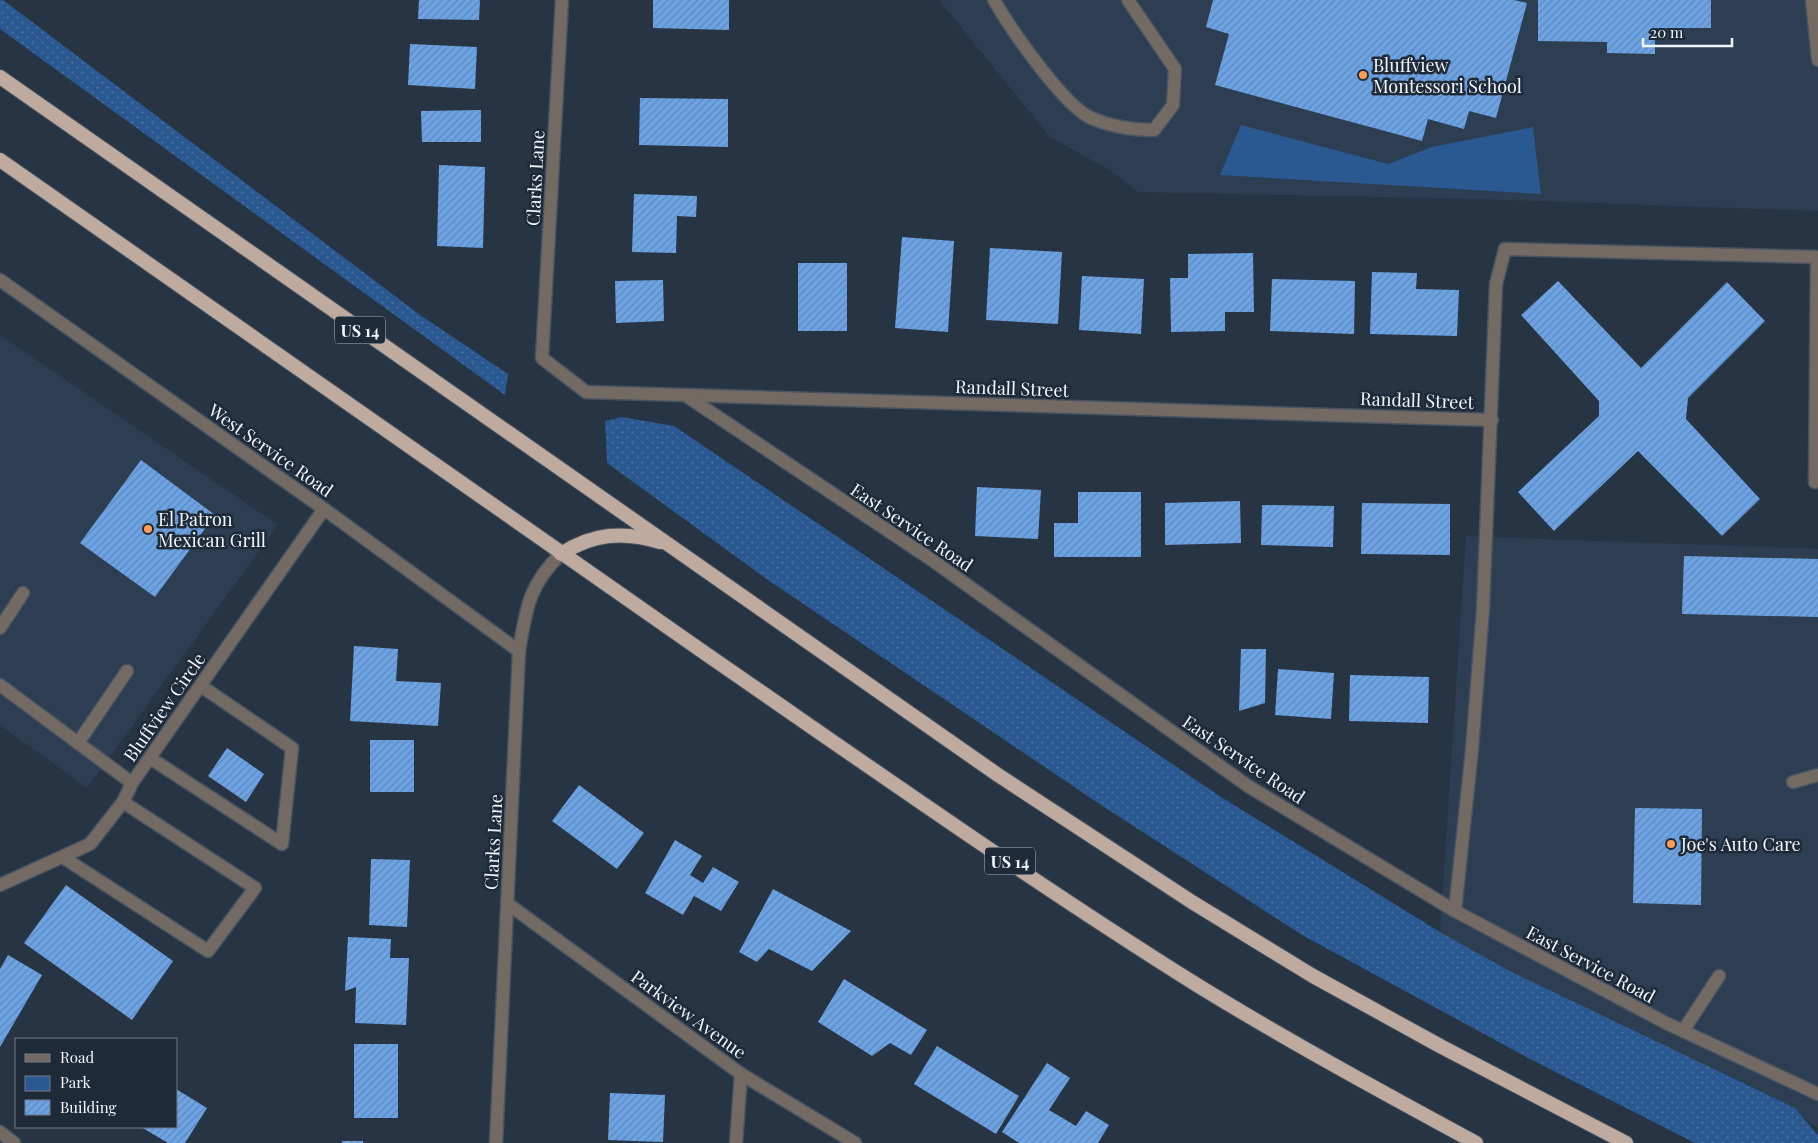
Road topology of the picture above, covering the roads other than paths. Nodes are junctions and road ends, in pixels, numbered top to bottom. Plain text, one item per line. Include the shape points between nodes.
1 (562, 0) edge
2 (994, 0) edge
3 (1128, 0) edge
4 (1812, 0) edge
5 (1818, 60) edge
6 (0, 77) edge
7 (0, 160) edge
8 (0, 280) edge
9 (542, 358) joint
10 (685, 395) junction
11 (1492, 420) junction
12 (1815, 482) dead end
13 (324, 509) junction
14 (670, 545) junction
15 (560, 554) junction
16 (23, 592) dead end
17 (0, 628) edge
18 (519, 651) junction
19 (128, 671) dead end
20 (0, 685) edge
21 (201, 686) junction
22 (78, 743) junction
23 (150, 758) junction
24 (1818, 775) edge
25 (1793, 782) dead end
26 (132, 783) junction
27 (123, 802) junction
28 (64, 858) junction
29 (0, 886) edge
30 (508, 904) junction
31 (1455, 911) junction
32 (1719, 976) dead end
33 (1683, 1031) junction
34 (741, 1074) junction
35 (1818, 1094) edge
36 (0, 1132) edge
37 (14, 1143) edge
38 (496, 1143) edge
39 (736, 1143) edge
40 (855, 1143) edge
41 (1476, 1143) edge
42 (1626, 1143) edge

1 - 9 street, Clarks Lane
2 - 3 street via 1007,23 1068,101 1090,117 1125,130 1154,130 1173,105 1175,68
4 - 5 street
6 - 14 highway, US 14
7 - 15 highway, US 14
8 - 13 street, West Service Road
9 - 10 street, Randall Street via 586,392
10 - 11 street, Randall Street
10 - 31 street, East Service Road via 932,560 1248,786
11 - 12 street via 1496,284 1505,249 1817,257
11 - 31 street via 1484,609
13 - 18 street, West Service Road
13 - 21 street, Bluffview Circle
14 - 15 highway via 644,537 620,535 579,542
14 - 42 highway, US 14 via 927,728 1192,902 1347,995
15 - 18 street, Clarks Lane via 538,578 531,594
15 - 41 highway, US 14 via 881,775 1196,984 1339,1069
16 - 17 street
18 - 30 street, Clarks Lane
19 - 22 street
20 - 22 street
21 - 23 street, Bluffview Circle
21 - 23 street via 292,748 282,844
22 - 26 street
23 - 26 street, Bluffview Circle
24 - 25 street
26 - 27 street, Bluffview Circle
27 - 28 street, Bluffview Circle via 90,844
27 - 28 street via 255,888 208,951
28 - 29 street, Bluffview Circle
30 - 34 street, Parkview Avenue
30 - 38 street, Clarks Lane
31 - 33 street, East Service Road
32 - 33 street
33 - 35 street, East Service Road
34 - 39 street
34 - 40 street, Parkview Avenue
36 - 37 street

